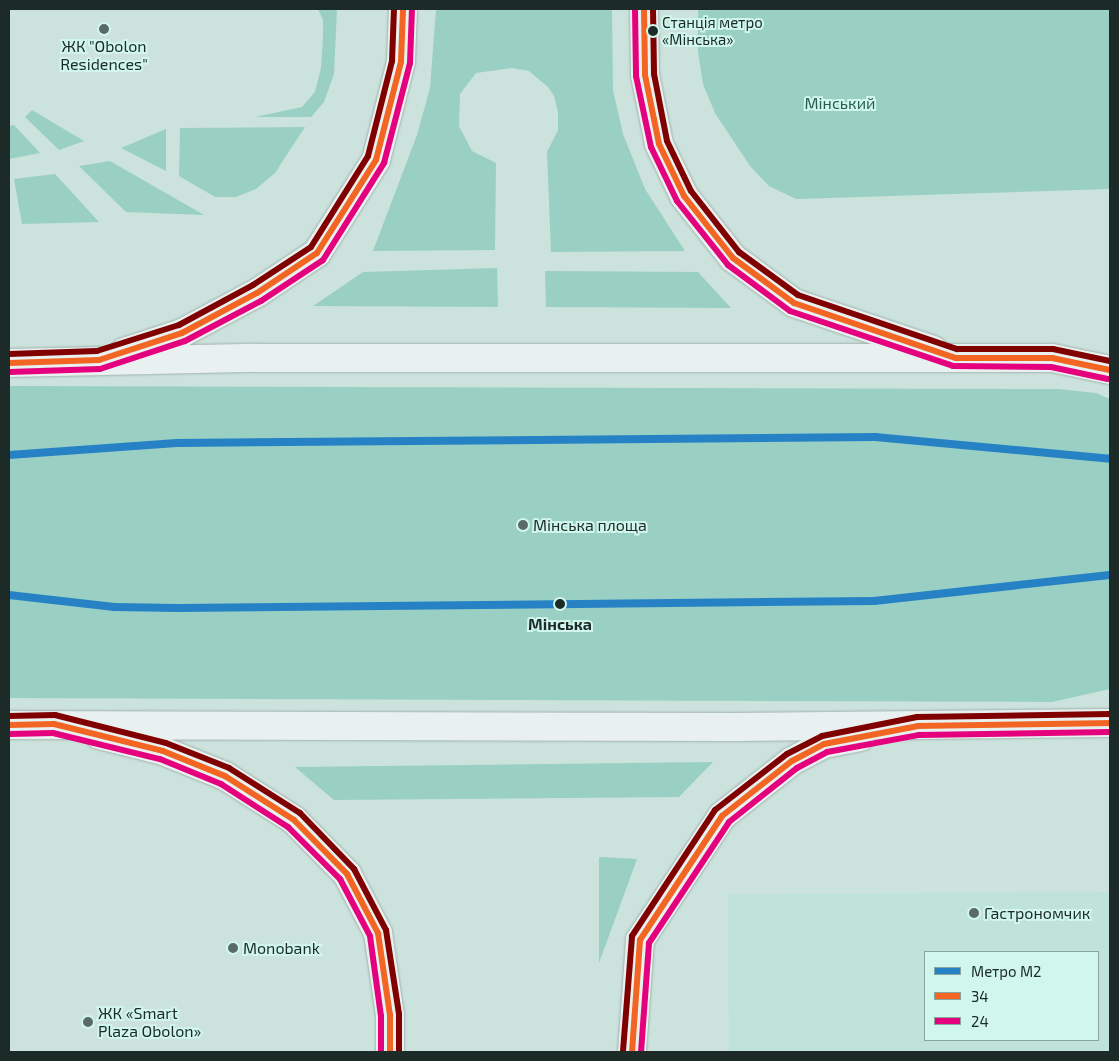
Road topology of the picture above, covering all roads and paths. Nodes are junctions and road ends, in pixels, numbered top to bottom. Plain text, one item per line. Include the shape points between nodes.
1 (403, 9) edge
2 (644, 9) edge
3 (956, 358) junction
4 (99, 360) junction
5 (9, 363) edge
6 (1110, 369) edge
7 (1110, 723) edge
8 (54, 724) junction
9 (9, 725) edge
10 (918, 726) junction
11 (390, 1052) edge
12 (632, 1052) edge

1 - 4 main road via 401,62 376,160 317,253 257,293 182,333
2 - 3 main road via 645,75 659,144 684,196 733,258 794,303
3 - 4 main road
3 - 6 main road via 1052,358
4 - 5 main road
7 - 10 main road
8 - 9 main road
8 - 10 main road
8 - 11 main road via 164,751 225,776 294,820 347,874 378,933 390,1015
10 - 12 main road via 824,744 792,761 722,816 640,940

